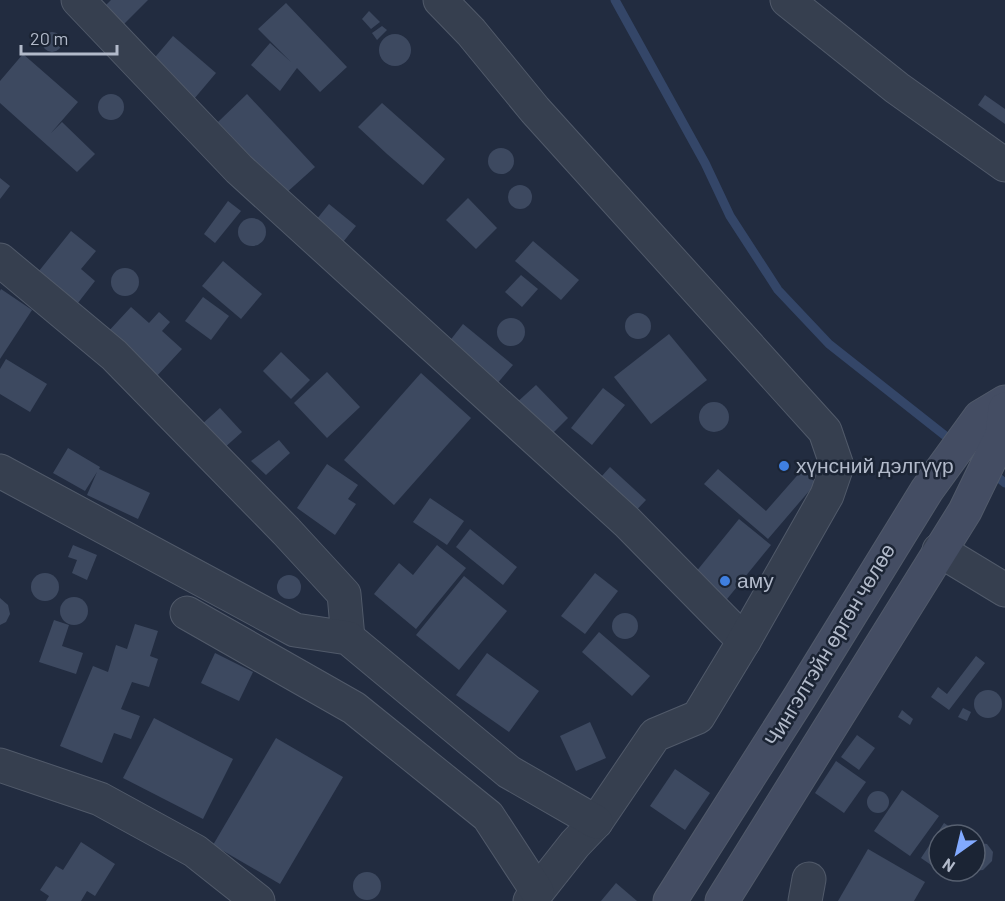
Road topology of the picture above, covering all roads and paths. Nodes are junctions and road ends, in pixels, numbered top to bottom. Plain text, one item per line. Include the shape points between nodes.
1 (78, 0) edge
2 (440, 0) edge
3 (787, 0) edge
4 (1005, 165) edge
5 (0, 260) edge
6 (998, 416) edge
7 (0, 471) edge
8 (939, 550) junction
9 (1005, 590) edge
10 (187, 613) dead end
11 (348, 638) junction
12 (744, 641) junction
13 (0, 765) edge
14 (596, 822) junction
15 (533, 896) edge
16 (258, 901) edge
17 (670, 901) edge
18 (722, 901) edge

1 - 12 street via 239,169 627,522
2 - 12 street via 825,431 837,466 827,495
3 - 4 street via 897,88
5 - 11 street via 114,355 294,538 344,594
6 - 8 main road, Чингэлтэйн өргөн чөлөө via 965,511
6 - 17 main road, Чингэлтэйн өргөн чөлөө via 927,490
7 - 11 street via 296,630
8 - 9 street
8 - 18 main road, Чингэлтэйн өргөн чөлөө
10 - 15 street via 354,708 488,816
11 - 14 street via 509,772
12 - 14 street via 698,717 655,735
13 - 16 street via 100,799 195,851
14 - 15 street

